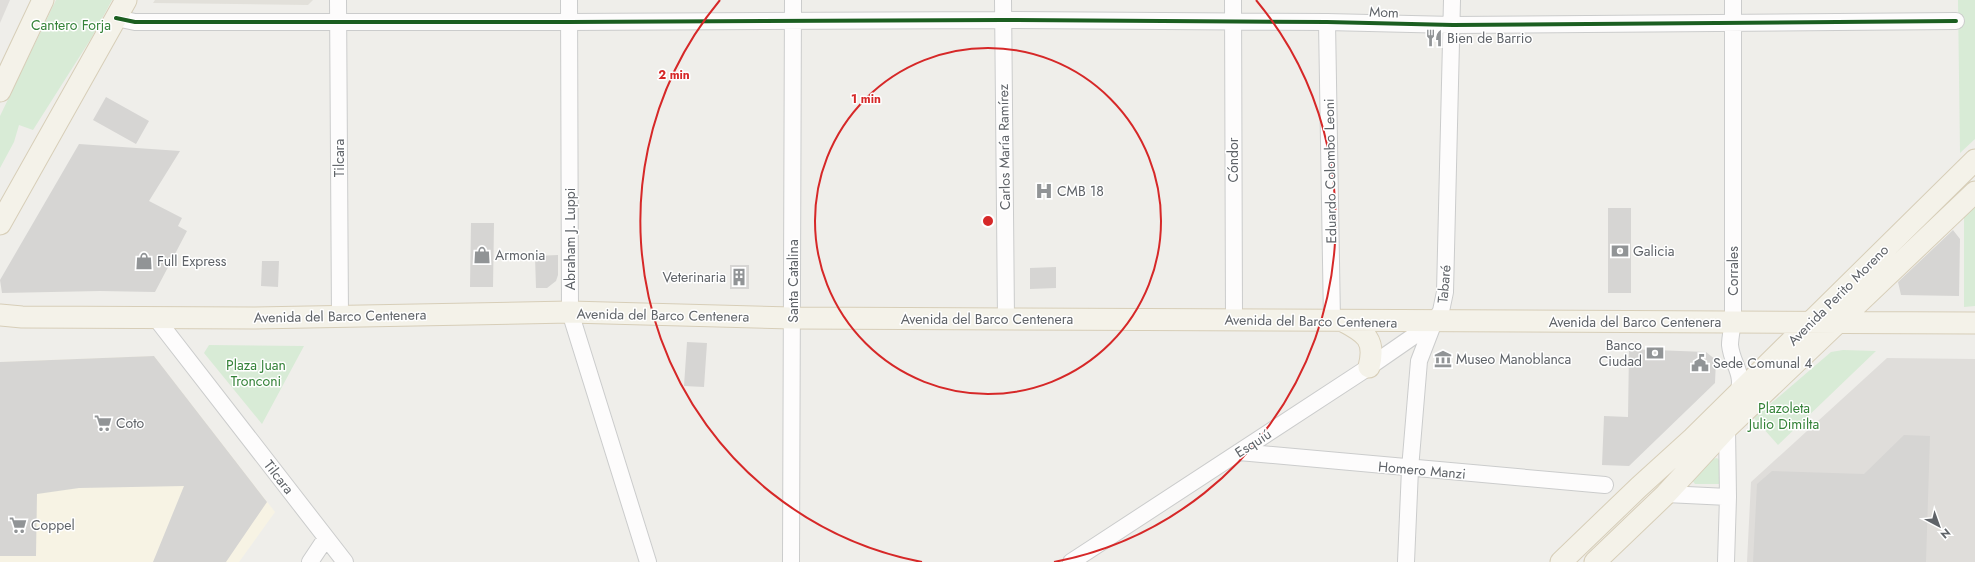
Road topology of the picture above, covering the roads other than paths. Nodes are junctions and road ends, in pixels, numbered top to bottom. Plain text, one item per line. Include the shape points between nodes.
1 (43, 0) edge
2 (126, 0) edge
3 (338, 0) edge
4 (569, 0) edge
5 (793, 0) edge
6 (1003, 0) edge
7 (1233, 0) edge
8 (1452, 0) edge
9 (1733, 0) edge
10 (116, 18) junction
11 (794, 20) junction
12 (1003, 20) junction
13 (1233, 21) junction
14 (1956, 21) dead end
15 (338, 22) junction
16 (569, 22) junction
17 (1327, 22) junction
18 (1733, 22) junction
19 (1453, 26) junction
20 (0, 91) edge
21 (1975, 160) edge
22 (1975, 192) edge
23 (0, 224) edge
24 (570, 312) junction
25 (0, 315) edge
26 (155, 317) junction
27 (340, 317) junction
28 (792, 318) junction
29 (1006, 319) junction
30 (1234, 320) junction
31 (1337, 321) junction
32 (1434, 322) junction
33 (1733, 322) junction
34 (1810, 322) junction
35 (1838, 322) junction
36 (1975, 323) edge
37 (1369, 367) junction
38 (1739, 391) junction
39 (1727, 428) junction
40 (1239, 452) junction
41 (1410, 469) junction
42 (1605, 485) dead end
43 (1666, 494) junction
44 (1728, 497) junction
45 (326, 538) junction
46 (310, 562) edge
47 (345, 562) edge
48 (648, 562) edge
49 (792, 562) edge
50 (1071, 562) edge
51 (1406, 562) edge
52 (1561, 562) edge
53 (1595, 562) edge
54 (1726, 562) edge

1 - 20 main road
2 - 10 main road
3 - 15 street, Tilcara
4 - 16 street, Abraham J. Luppi
5 - 11 street, Santa Catalina
6 - 12 street, Carlos María Ramírez
7 - 13 street, Cóndor
8 - 19 street, Tabaré
9 - 18 street, Corrales
10 - 15 street, Mom via 135,22
10 - 23 main road
11 - 12 street, Mom
11 - 16 street, Mom
11 - 28 street, Santa Catalina
12 - 13 street, Mom
12 - 29 street, Carlos María Ramírez
13 - 17 street, Mom
13 - 30 street, Cóndor
14 - 18 street, Mom
15 - 16 street, Mom
15 - 27 street, Tilcara
16 - 24 street, Abraham J. Luppi
17 - 19 street, Mom
17 - 31 street, Eduardo Colombo Leoni
18 - 19 street, Mom
18 - 33 street, Corrales
19 - 32 street, Tabaré via 1445,292 1441,311
21 - 34 main road, Avenida Perito Moreno
22 - 35 main road, Avenida Perito Moreno
24 - 27 main road, Avenida del Barco Centenera
24 - 28 main road, Avenida del Barco Centenera
24 - 48 street, Abraham J. Luppi
25 - 26 main road, Avenida del Barco Centenera
26 - 27 main road, Avenida del Barco Centenera
26 - 45 street, Tilcara
28 - 29 main road, Avenida del Barco Centenera
28 - 49 street, Santa Catalina
29 - 30 main road, Avenida del Barco Centenera
30 - 31 main road, Avenida del Barco Centenera
31 - 32 main road, Avenida del Barco Centenera
31 - 37 main road via 1358,329 1370,341 1373,353
32 - 33 main road, Avenida del Barco Centenera
32 - 37 street, Esquiú
32 - 41 street, Tabaré via 1419,361
33 - 34 main road, Avenida del Barco Centenera
33 - 38 street, Corrales via 1730,345 1739,372
34 - 35 main road, Avenida del Barco Centenera
34 - 38 main road, Avenida Perito Moreno
35 - 36 main road, Avenida del Barco Centenera
35 - 39 main road, Avenida Perito Moreno
37 - 40 street, Esquiú
38 - 39 street, Corrales
38 - 52 main road, Avenida Perito Moreno via 1693,438
39 - 43 main road, Avenida Perito Moreno
39 - 44 street, Corrales
40 - 41 street, Homero Manzi
40 - 50 street, Esquiú
41 - 42 street, Homero Manzi
41 - 51 street, Tabaré
43 - 44 street
43 - 53 main road, Avenida Perito Moreno
44 - 54 street, Corrales
45 - 46 street
45 - 47 street, Tilcara

